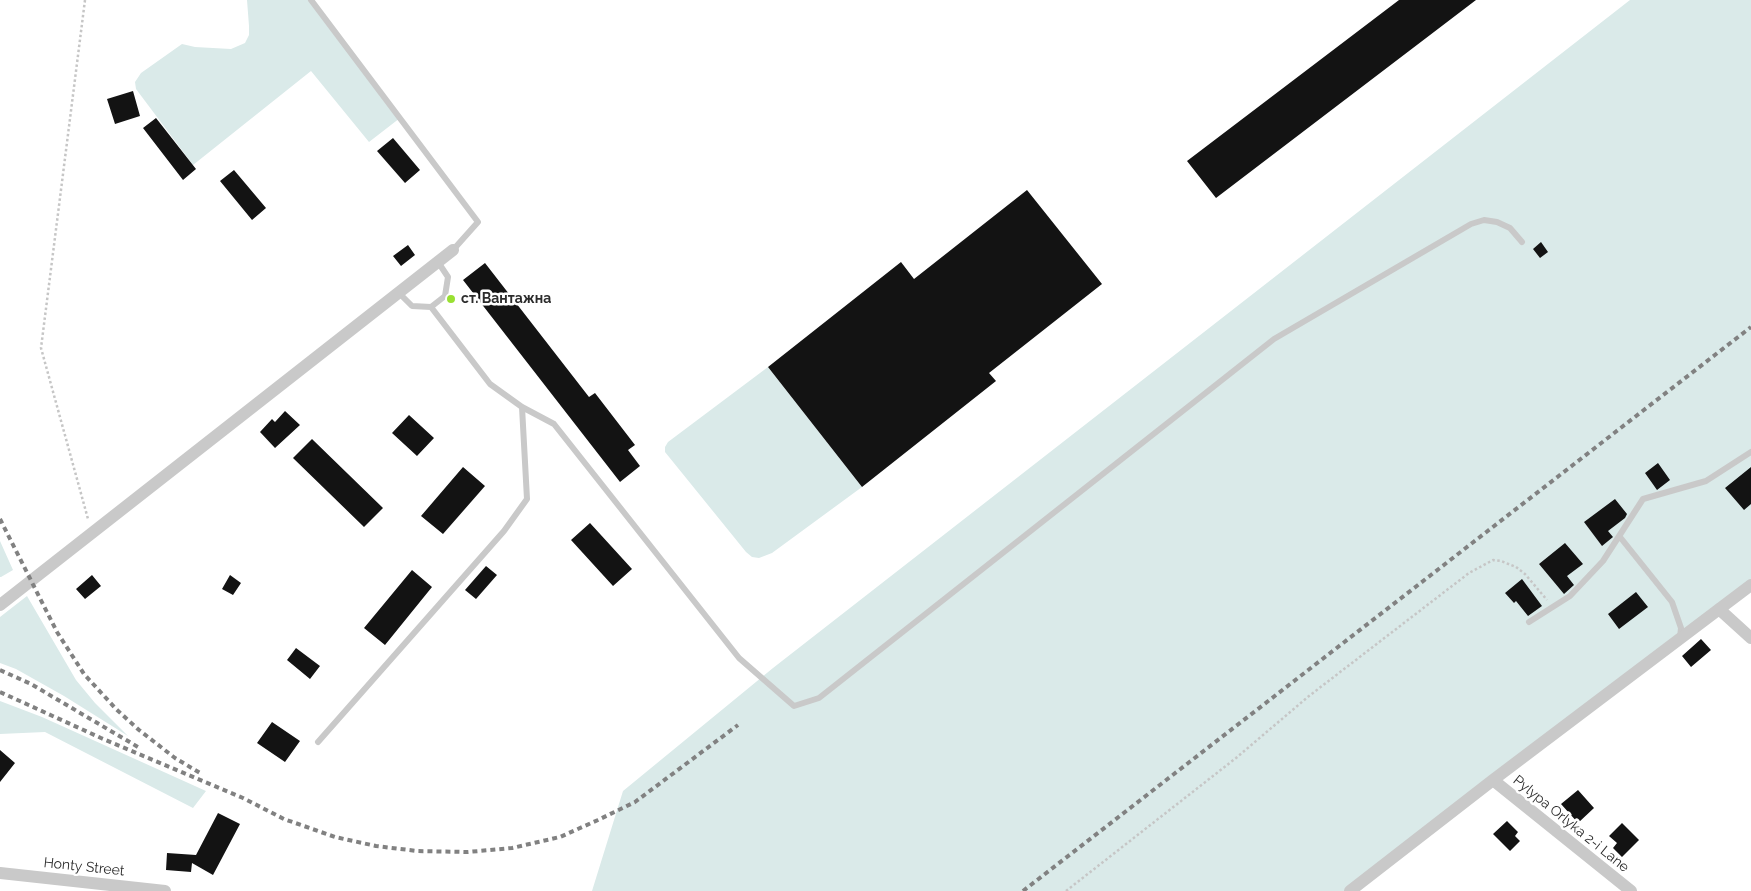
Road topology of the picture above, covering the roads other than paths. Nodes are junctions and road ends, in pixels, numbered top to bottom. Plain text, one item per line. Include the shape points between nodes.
1 (311, 0) edge
2 (1522, 242) dead end
3 (453, 250) joint
4 (438, 262) junction
5 (399, 293) junction
6 (431, 307) junction
7 (522, 406) junction
8 (1751, 452) edge
9 (1620, 537) junction
10 (1751, 585) edge
11 (0, 605) edge
12 (1719, 609) junction
13 (1529, 622) dead end
14 (1751, 638) edge
15 (1680, 639) junction
16 (318, 742) dead end
17 (1493, 780) junction
18 (0, 874) edge
19 (165, 891) edge
20 (1350, 891) edge
21 (1631, 891) edge

1 - 3 lane via 478,222
2 - 7 lane via 1510,228 1497,222 1484,220 1471,224 1274,339 819,698 794,706 739,658 554,424
3 - 4 street
4 - 5 street
4 - 6 lane via 448,278 445,296
5 - 6 lane via 412,306
5 - 11 street
6 - 7 lane via 490,384
7 - 16 lane via 527,499 504,530
8 - 9 lane via 1706,481 1644,499
9 - 13 lane via 1603,561 1570,596
9 - 15 lane via 1672,602 1681,628
10 - 12 street
12 - 14 street
12 - 15 street
15 - 17 street
17 - 20 street
17 - 21 street, Pylypa Orlyka 2-i Lane
18 - 19 street, Honty Street

